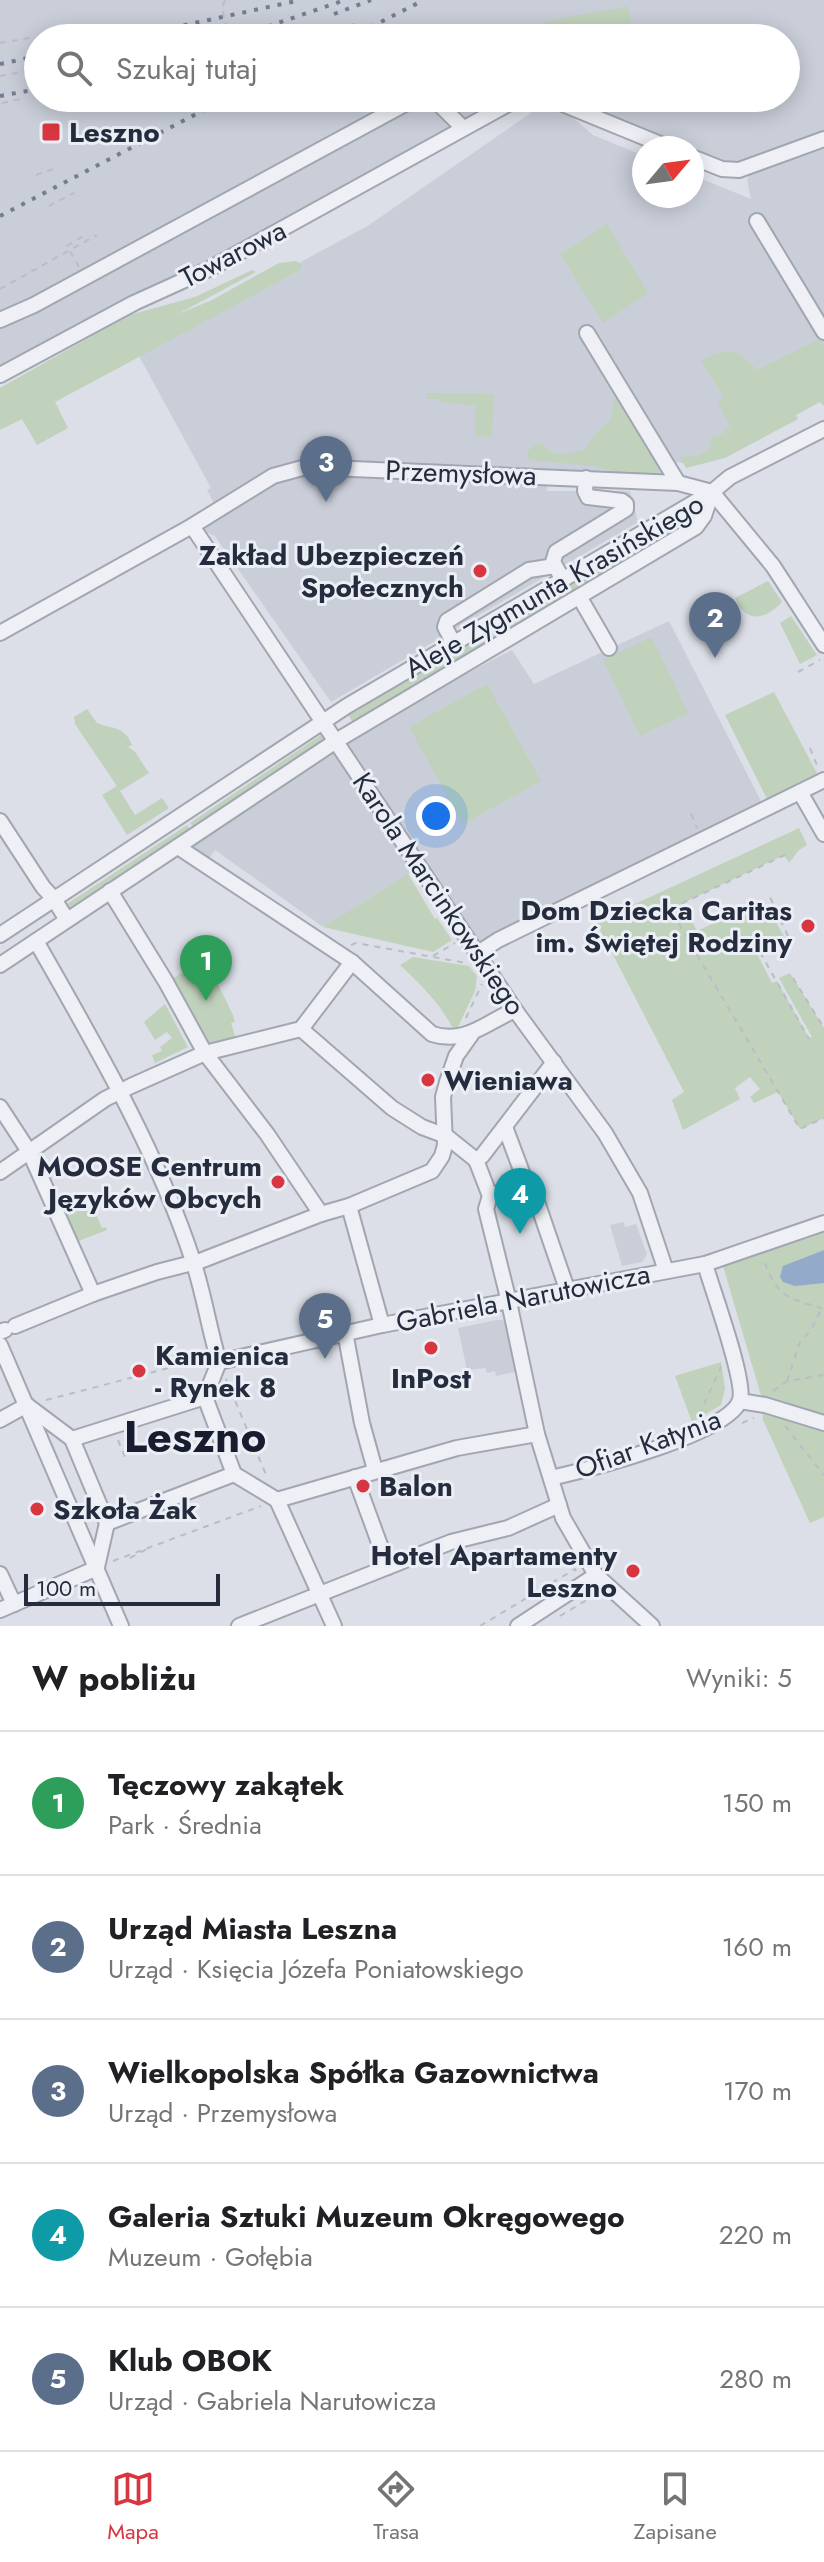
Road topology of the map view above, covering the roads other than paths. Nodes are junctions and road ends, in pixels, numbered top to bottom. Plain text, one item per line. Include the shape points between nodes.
1 (390, 112) edge
2 (447, 112) edge
3 (493, 112) edge
4 (582, 112) edge
5 (463, 128) junction
6 (641, 136) edge
7 (824, 139) edge
8 (704, 162) edge
9 (757, 221) dead end
10 (0, 320) edge
11 (824, 332) edge
12 (587, 333) dead end
13 (0, 375) edge
14 (824, 429) edge
15 (586, 478) junction
16 (678, 483) junction
17 (712, 492) junction
18 (192, 526) junction
19 (555, 566) junction
20 (563, 580) junction
21 (580, 598) junction
22 (0, 633) edge
23 (454, 644) junction
24 (609, 648) dead end
25 (822, 650) edge
26 (323, 722) junction
27 (336, 741) junction
28 (824, 780) edge
29 (800, 792) junction
30 (187, 812) junction
31 (0, 821) edge
32 (200, 832) junction
33 (824, 834) edge
34 (178, 847) junction
35 (110, 891) junction
36 (54, 899) junction
37 (67, 920) junction
38 (0, 935) edge
39 (36, 941) junction
40 (476, 959) junction
41 (352, 962) junction
42 (0, 965) edge
43 (515, 1010) junction
44 (301, 1029) junction
45 (471, 1035) junction
46 (205, 1053) junction
47 (554, 1062) junction
48 (119, 1092) junction
49 (0, 1107) edge
50 (505, 1127) junction
51 (446, 1136) junction
52 (30, 1153) junction
53 (476, 1160) junction
54 (0, 1172) edge
55 (526, 1183) junction
56 (490, 1196) junction
57 (349, 1206) junction
58 (321, 1214) junction
59 (824, 1223) edge
60 (194, 1263) junction
61 (705, 1264) junction
62 (666, 1271) junction
63 (567, 1289) junction
64 (93, 1294) junction
65 (509, 1302) junction
66 (382, 1325) junction
67 (7, 1329) edge
68 (345, 1332) junction
69 (0, 1345) edge
70 (219, 1362) junction
71 (205, 1397) junction
72 (740, 1401) junction
73 (27, 1405) junction
74 (0, 1420) edge
75 (824, 1423) edge
76 (537, 1434) junction
77 (72, 1439) junction
78 (375, 1470) junction
79 (234, 1474) junction
80 (355, 1477) junction
81 (551, 1478) junction
82 (277, 1500) junction
83 (559, 1505) junction
84 (107, 1523) junction
85 (388, 1567) junction
86 (97, 1568) junction
87 (0, 1574) edge
88 (596, 1575) junction
89 (318, 1593) junction
90 (7, 1607) edge
91 (121, 1626) edge
92 (239, 1626) edge
93 (334, 1626) edge
94 (518, 1626) edge
95 (652, 1626) edge

1 - 10 street, Towarowa
2 - 5 street
3 - 5 street, Towarowa
4 - 6 street
5 - 13 street, Towarowa via 211,268
7 - 8 street via 739,170
9 - 11 street
12 - 16 street
14 - 17 street via 739,472
15 - 16 street, Przemysłowa
15 - 18 street, Przemysłowa via 306,467 273,476
15 - 19 street via 588,497 622,501 626,509 556,552
16 - 17 street, Przemysłowa
17 - 20 street, Aleje Zygmunta Krasińskiego
17 - 21 street, Aleje Zygmunta Krasińskiego via 696,527
17 - 25 street via 773,566
18 - 22 street, Przemysłowa
18 - 26 street, Karola Marcinkowskiego
19 - 20 street
19 - 23 street via 529,570 445,622
20 - 23 street, Aleje Zygmunta Krasińskiego
21 - 24 street
21 - 27 street, Aleje Zygmunta Krasińskiego
23 - 26 street, Aleje Zygmunta Krasińskiego
26 - 27 street, Karola Marcinkowskiego
26 - 30 street, Aleje Zygmunta Krasińskiego
27 - 32 street, Aleje Zygmunta Krasińskiego
27 - 40 street, Karola Marcinkowskiego
28 - 29 street
29 - 33 street
29 - 40 street via 498,940
30 - 32 street
30 - 36 street, Aleje Zygmunta Krasińskiego
31 - 36 street
32 - 34 street, Aleje Zygmunta Krasińskiego
34 - 35 street, Aleje Zygmunta Krasińskiego
34 - 41 street
35 - 37 street, Aleje Zygmunta Krasińskiego
35 - 46 street
36 - 37 street
36 - 38 street, Aleje Zygmunta Krasińskiego
37 - 39 street, Aleje Zygmunta Krasińskiego
39 - 42 street, Aleje Zygmunta Krasińskiego
39 - 48 street
40 - 43 street, Karola Marcinkowskiego
41 - 44 street
41 - 45 street via 432,1034 447,1039
43 - 45 street
43 - 47 street, Karola Marcinkowskiego
44 - 46 street
44 - 51 street via 392,1108
45 - 51 street via 456,1056 443,1097
46 - 48 street
46 - 58 street
47 - 50 street
47 - 62 street, Karola Marcinkowskiego via 640,1193
48 - 52 street
48 - 60 street
49 - 52 street
50 - 53 street
50 - 55 street
51 - 53 street
51 - 57 street via 432,1171
52 - 54 street
52 - 64 street
53 - 56 street
55 - 56 street
55 - 63 street
56 - 65 street via 486,1209
57 - 58 street
57 - 66 street
58 - 60 street
59 - 61 street, Gabriela Narutowicza
60 - 64 street
60 - 70 street
61 - 62 street, Gabriela Narutowicza
61 - 72 street, Ofiar Katynia
62 - 63 street, Gabriela Narutowicza
63 - 65 street, Gabriela Narutowicza
64 - 67 street
65 - 66 street, Gabriela Narutowicza
65 - 76 street
66 - 68 street, Gabriela Narutowicza
68 - 70 street, Gabriela Narutowicza
68 - 78 street
69 - 73 street
70 - 71 street
71 - 77 street
71 - 79 street
72 - 75 street
72 - 81 street, Ofiar Katynia via 714,1425 640,1454
73 - 74 street
73 - 77 street
73 - 86 street
76 - 78 street
76 - 81 street
77 - 84 street
78 - 80 street
79 - 82 street
79 - 84 street
80 - 82 street
80 - 85 street
81 - 83 street
82 - 89 street
83 - 85 street via 508,1528 451,1542
83 - 88 street
84 - 86 street
85 - 89 street
86 - 90 street
86 - 91 street
87 - 90 street
88 - 94 street
88 - 95 street
89 - 92 street
89 - 93 street

